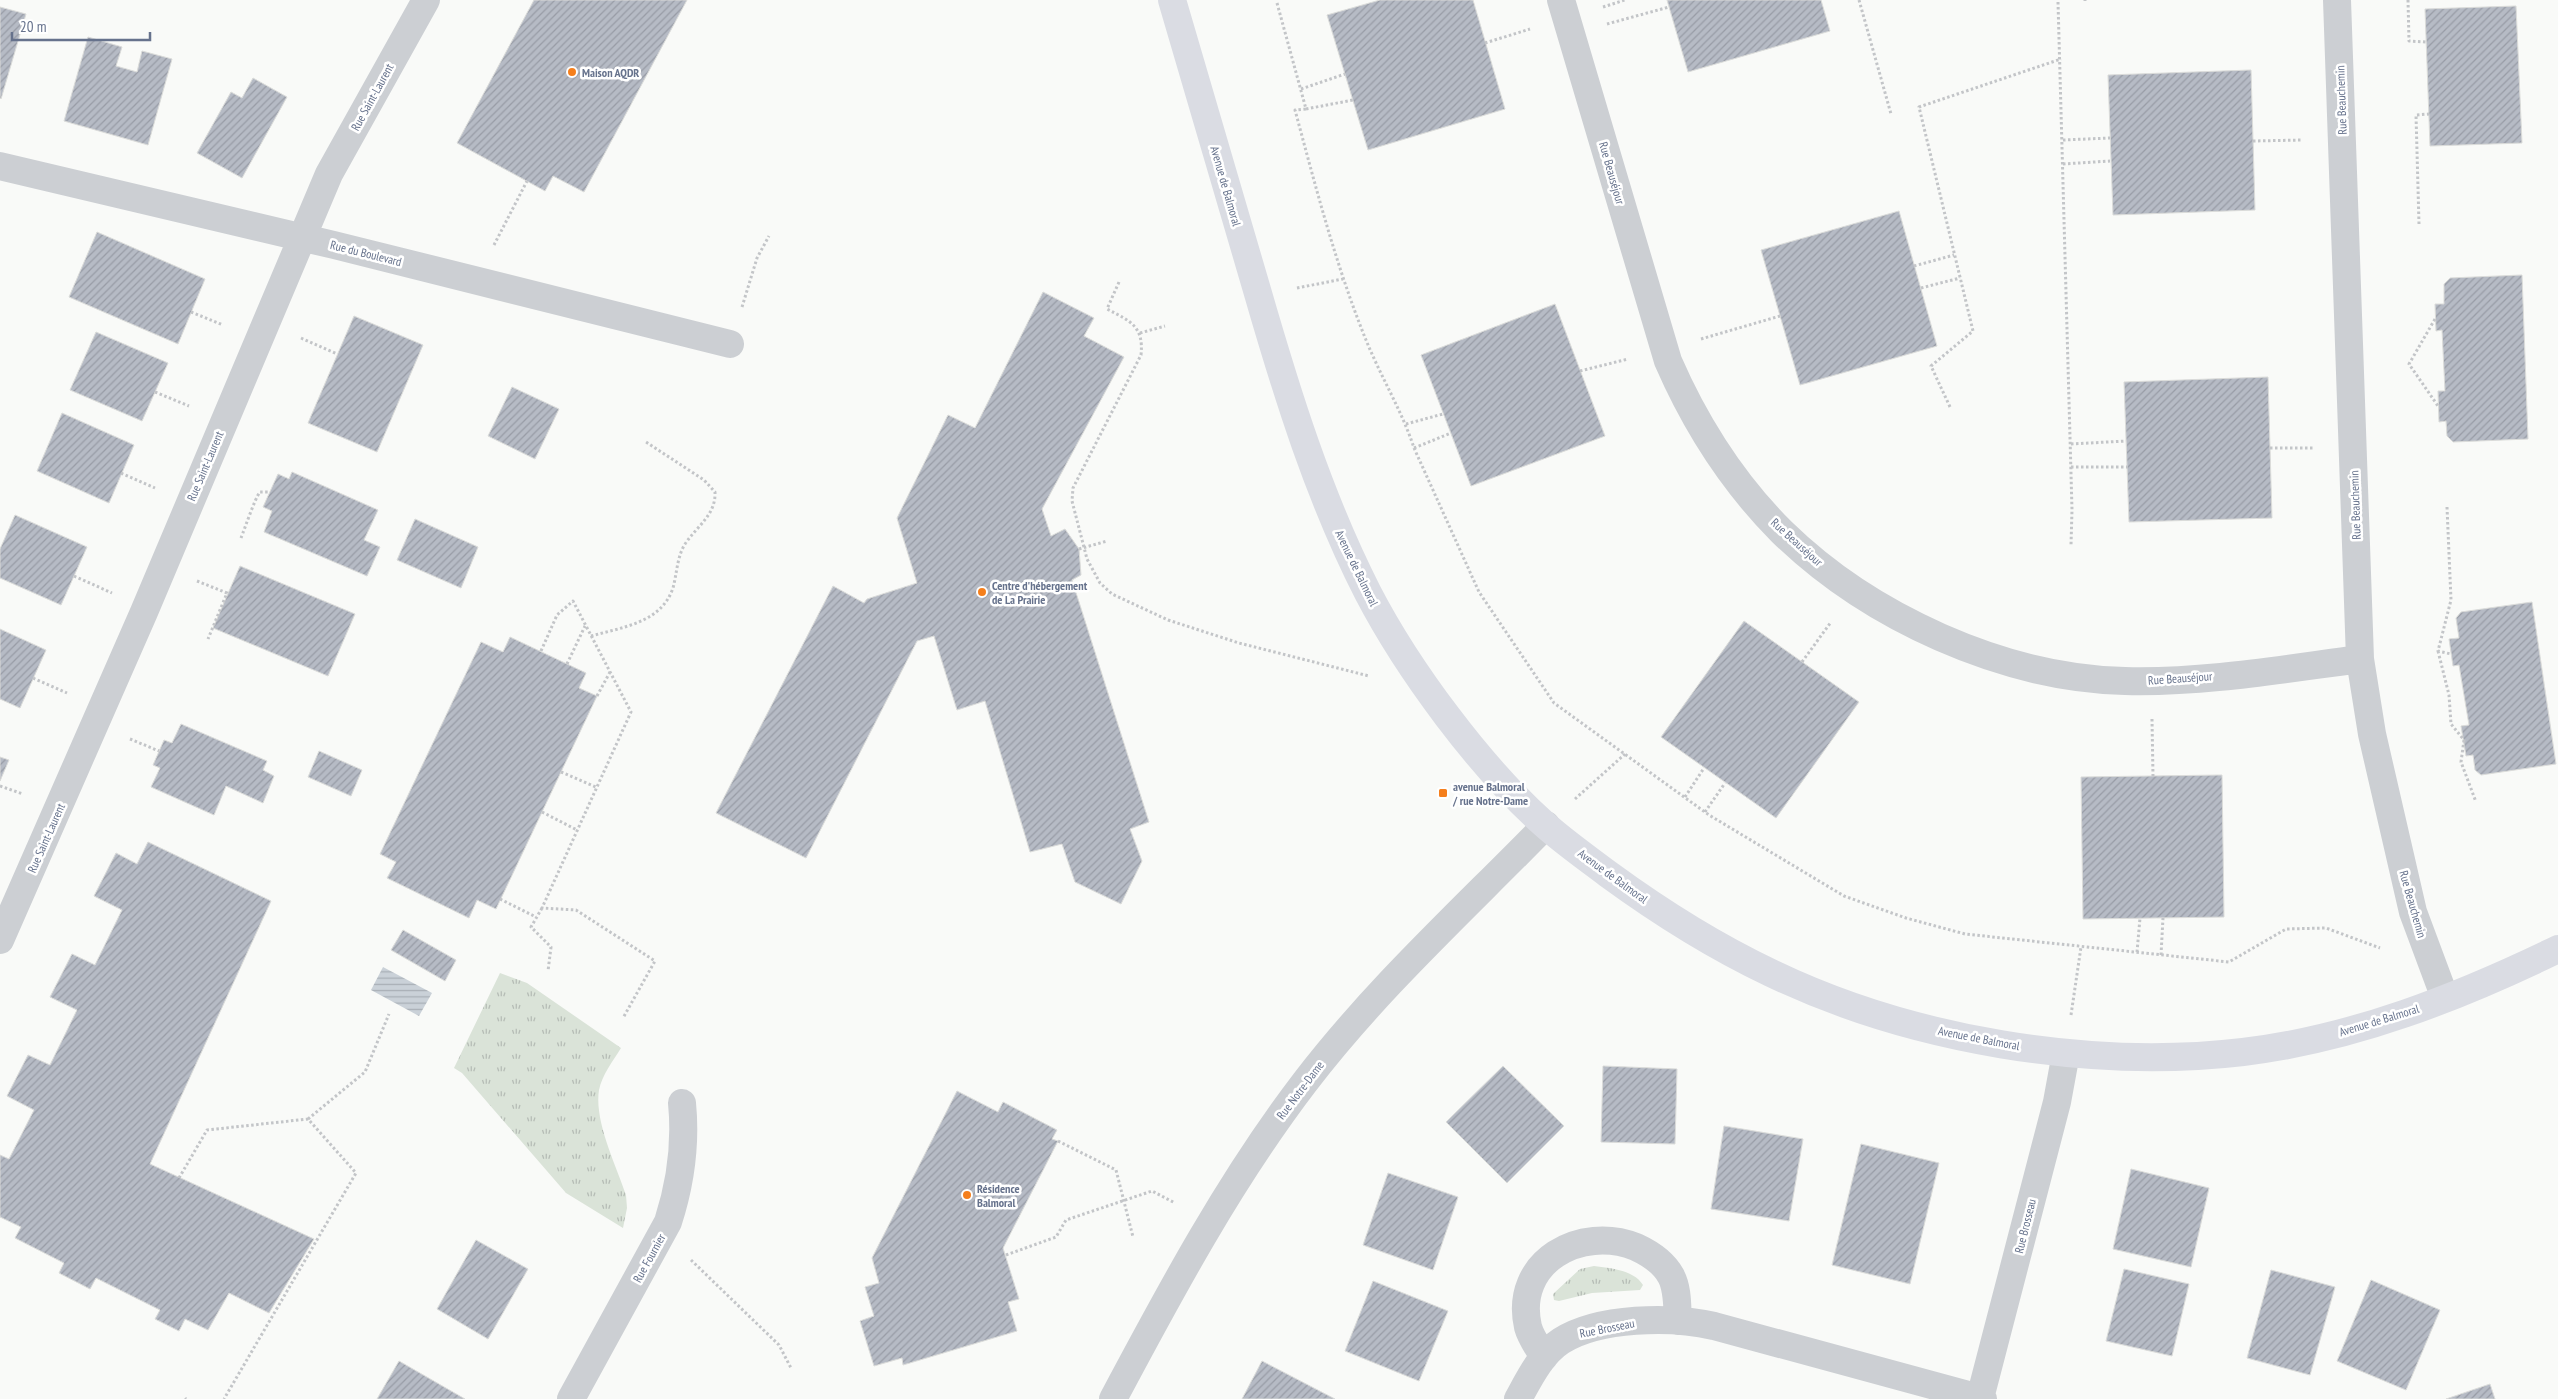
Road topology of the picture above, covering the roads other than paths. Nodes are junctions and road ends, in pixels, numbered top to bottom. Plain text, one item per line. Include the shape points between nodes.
1 (426, 0) edge
2 (1172, 0) edge
3 (2337, 0) edge
4 (1566, 17) edge
5 (0, 166) edge
6 (301, 238) junction
7 (730, 344) road end
8 (2360, 659) junction
9 (1546, 825) junction
10 (0, 940) edge
11 (2558, 949) edge
12 (2445, 998) junction
13 (2066, 1052) junction
14 (682, 1103) dead end
15 (1678, 1321) junction
16 (1544, 1357) junction
17 (571, 1399) edge
18 (1113, 1399) edge
19 (1518, 1399) edge
20 (1982, 1399) edge

1 - 6 street, Rue Saint-Laurent via 329,174
2 - 9 street, Avenue de Balmoral via 1307,451 1345,545 1397,643 1449,717 1522,803
3 - 8 street, Rue Beauchemin
4 - 8 street, Rue Beauséjour via 1668,361 1686,402 1745,490 1782,532 1815,561 1911,624 1959,647 2011,663 2068,675 2124,681 2177,680
5 - 6 street, Rue du Boulevard
6 - 7 street, Rue du Boulevard
6 - 10 street, Rue Saint-Laurent via 144,612
8 - 12 street, Rue Beauchemin via 2372,734 2413,912
9 - 13 street, Avenue de Balmoral via 1675,921 1771,974 1822,996 1919,1025 1975,1039
9 - 18 street, Rue Notre-Dame via 1390,982 1306,1081 1268,1133 1197,1245
11 - 12 street, Avenue de Balmoral
12 - 13 street, Avenue de Balmoral via 2398,1016 2299,1043 2247,1051 2147,1058
13 - 20 street, Rue Brosseau
14 - 17 street, Rue Fournier via 685,1131 682,1161 668,1222
15 - 16 street, Rue Brosseau via 1635,1322 1578,1332 1559,1342
15 - 16 street via 1671,1275 1645,1251 1609,1240 1571,1244 1556,1252 1531,1283 1528,1327
15 - 20 street, Rue Brosseau via 1714,1326
16 - 19 street, Rue Brosseau

